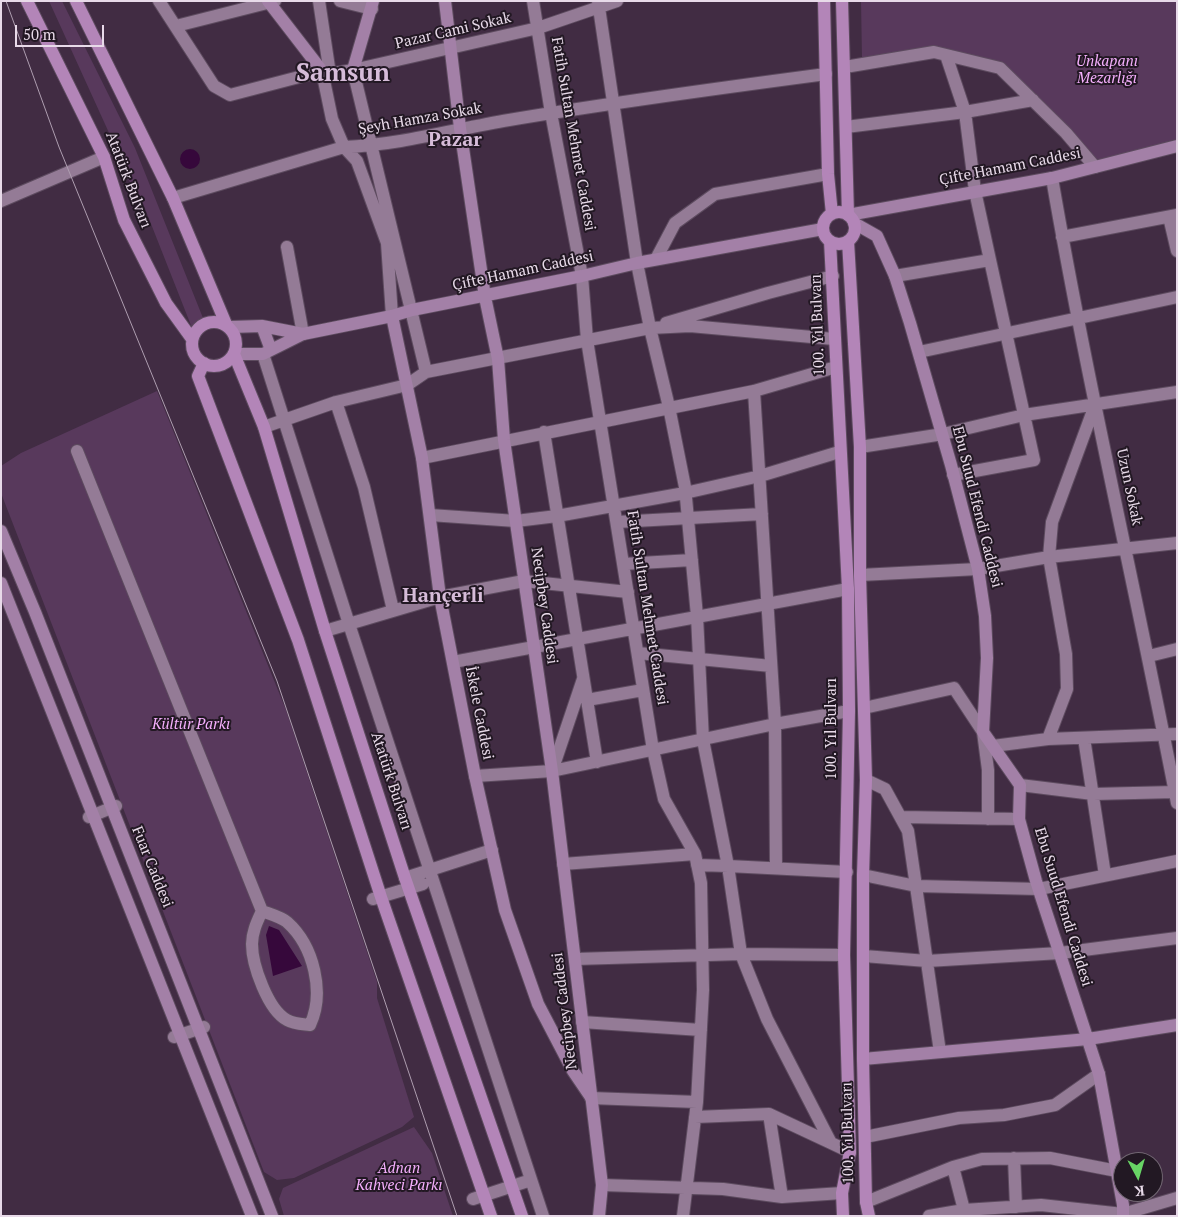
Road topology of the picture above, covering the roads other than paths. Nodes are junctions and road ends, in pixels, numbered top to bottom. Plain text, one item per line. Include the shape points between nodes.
1 (27, 1) edge
2 (76, 1) edge
3 (159, 1) edge
4 (319, 1) edge
5 (341, 1) edge
6 (445, 1) edge
7 (533, 1) edge
8 (617, 1) edge
9 (824, 1) edge
10 (842, 1) edge
11 (271, 2) edge
12 (598, 4) edge
13 (373, 5) edge
14 (176, 26) junction
15 (538, 28) junction
16 (451, 49) junction
17 (946, 55) junction
18 (845, 67) junction
19 (353, 70) junction
20 (326, 72) junction
21 (826, 74) junction
22 (1033, 100) junction
23 (613, 102) junction
24 (965, 112) junction
25 (551, 113) junction
26 (846, 127) junction
27 (460, 128) junction
28 (372, 146) junction
29 (1177, 146) edge
30 (344, 147) junction
31 (104, 156) junction
32 (1095, 167) junction
33 (828, 174) junction
34 (1052, 178) junction
35 (975, 191) junction
36 (173, 198) junction
37 (1, 201) edge
38 (832, 214) junction
39 (1173, 216) edge
40 (851, 219) junction
41 (823, 229) junction
42 (1062, 237) junction
43 (830, 241) junction
44 (848, 241) junction
45 (287, 247) dead end
46 (1177, 251) edge
47 (656, 259) junction
48 (990, 260) junction
49 (636, 262) junction
50 (582, 276) junction
51 (833, 276) junction
52 (894, 276) junction
53 (485, 297) junction
54 (1177, 297) edge
55 (412, 310) junction
56 (392, 316) junction
57 (1076, 320) junction
58 (228, 326) junction
59 (262, 326) junction
60 (650, 328) junction
61 (303, 334) junction
62 (1006, 334) junction
63 (192, 339) junction
64 (834, 339) junction
65 (587, 340) junction
66 (267, 352) junction
67 (919, 352) junction
68 (234, 354) junction
69 (498, 359) junction
70 (204, 363) junction
71 (836, 367) junction
72 (426, 372) junction
73 (407, 385) junction
74 (754, 391) junction
75 (1177, 392) edge
76 (336, 402) junction
77 (1095, 405) junction
78 (670, 407) junction
79 (1024, 415) junction
80 (283, 420) junction
81 (600, 421) junction
82 (264, 427) junction
83 (544, 432) junction
84 (942, 434) junction
85 (504, 440) junction
86 (860, 447) junction
87 (77, 451) dead end
88 (839, 452) junction
89 (422, 458) junction
90 (953, 475) junction
91 (760, 476) junction
92 (685, 493) junction
93 (614, 506) junction
94 (762, 514) junction
95 (430, 515) junction
96 (557, 516) junction
97 (688, 519) junction
98 (516, 520) junction
99 (617, 522) junction
100 (1, 531) edge
101 (1177, 543) edge
102 (1126, 548) junction
103 (1049, 557) junction
104 (692, 560) junction
105 (623, 564) junction
106 (978, 569) junction
107 (860, 575) junction
108 (524, 581) junction
109 (1, 583) edge
110 (569, 585) junction
111 (848, 589) junction
112 (628, 592) junction
113 (440, 597) junction
114 (767, 604) junction
115 (393, 610) junction
116 (697, 616) junction
117 (348, 624) junction
118 (634, 628) junction
119 (325, 631) junction
120 (578, 640) junction
121 (534, 648) junction
122 (1177, 649) edge
123 (638, 653) junction
124 (1149, 656) junction
125 (699, 660) junction
126 (453, 662) junction
127 (771, 666) junction
128 (584, 677) junction
129 (643, 690) junction
130 (587, 700) junction
131 (864, 708) junction
132 (849, 712) junction
133 (775, 724) junction
134 (983, 732) junction
135 (1170, 734) edge
136 (1084, 738) junction
137 (1048, 739) junction
138 (703, 740) junction
139 (993, 746) junction
140 (653, 750) junction
141 (597, 762) junction
142 (552, 771) junction
143 (475, 776) junction
144 (866, 780) junction
145 (1020, 785) junction
146 (1093, 794) junction
147 (1176, 797) edge
148 (114, 807) junction
149 (91, 816) junction
150 (901, 817) junction
151 (988, 819) junction
152 (1020, 819) junction
153 (492, 850) junction
154 (696, 859) junction
155 (1177, 861) edge
156 (563, 864) junction
157 (728, 866) junction
158 (776, 868) junction
159 (429, 871) junction
160 (847, 872) junction
161 (863, 875) junction
162 (1105, 875) junction
163 (407, 883) junction
164 (423, 884) dead end
165 (916, 886) junction
166 (1039, 889) junction
167 (377, 898) junction
168 (262, 912) junction
169 (1177, 938) edge
170 (741, 954) junction
171 (1060, 954) junction
172 (702, 955) junction
173 (844, 955) junction
174 (864, 956) junction
175 (575, 959) junction
176 (927, 961) junction
177 (582, 1022) junction
178 (1177, 1025) edge
179 (202, 1028) junction
180 (701, 1030) junction
181 (177, 1036) junction
182 (1088, 1039) junction
183 (940, 1052) junction
184 (863, 1059) junction
185 (1099, 1074) junction
186 (591, 1098) junction
187 (697, 1102) junction
188 (769, 1114) junction
189 (695, 1117) junction
190 (865, 1137) junction
191 (831, 1142) junction
192 (850, 1152) junction
193 (1113, 1152) edge
194 (1014, 1158) junction
195 (953, 1167) junction
196 (1113, 1170) edge
197 (531, 1180) junction
198 (602, 1185) junction
199 (512, 1187) junction
200 (685, 1188) junction
201 (842, 1194) junction
202 (479, 1197) junction
203 (782, 1197) junction
204 (1177, 1198) edge
205 (866, 1202) junction
206 (1121, 1202) edge
207 (1016, 1207) junction
208 (964, 1210) junction
209 (1123, 1215) edge
210 (252, 1216) edge
211 (272, 1216) edge
212 (491, 1216) edge
213 (522, 1216) edge
214 (542, 1216) edge
215 (599, 1216) edge
216 (683, 1216) edge
217 (843, 1216) edge
218 (869, 1216) edge
219 (929, 1216) edge

1 - 31 main road, Atatürk Bulvarı
2 - 36 main road, Atatürk Bulvarı
3 - 14 street, Pazar Cami Sokak
4 - 20 street
5 - 13 street
6 - 16 main road, Necipbey Caddesi
7 - 15 street, Fatih Sultan Mehmet Caddesi
8 - 12 street, Pazar Cami Sokak
9 - 21 main road
10 - 18 main road
11 - 14 street
11 - 20 main road
12 - 15 street, Pazar Cami Sokak
12 - 23 street
13 - 19 main road
14 - 20 street, Pazar Cami Sokak via 214,86 230,95
15 - 16 street, Pazar Cami Sokak
15 - 25 street, Fatih Sultan Mehmet Caddesi
16 - 19 street, Pazar Cami Sokak
16 - 27 main road, Necipbey Caddesi
17 - 18 street via 934,52
17 - 22 street via 1000,68
17 - 24 street
18 - 26 main road
19 - 20 street, Pazar Cami Sokak
19 - 28 street
20 - 30 street via 332,119
21 - 23 street, Şeyh Hamza Sokak
21 - 33 main road
22 - 24 street
22 - 32 street
23 - 25 street, Şeyh Hamza Sokak
23 - 49 street
24 - 26 street
24 - 35 street
25 - 27 street, Şeyh Hamza Sokak
25 - 50 street, Fatih Sultan Mehmet Caddesi
26 - 40 main road
27 - 28 street, Şeyh Hamza Sokak
27 - 53 main road, Necipbey Caddesi
28 - 30 street, Şeyh Hamza Sokak
28 - 55 street
29 - 32 main road, Çifte Hamam Caddesi
30 - 36 street, Şeyh Hamza Sokak
30 - 56 street via 357,161 387,242
31 - 37 street
31 - 63 main road, Atatürk Bulvarı via 124,220 166,303
32 - 34 main road, Çifte Hamam Caddesi
33 - 38 main road
33 - 47 street via 715,194 675,223
34 - 35 main road, Çifte Hamam Caddesi
34 - 42 street, Uzun Sokak
35 - 40 main road, Çifte Hamam Caddesi
35 - 48 street
36 - 58 main road, Atatürk Bulvarı
38 - 40 main road via 838,212
38 - 41 main road via 825,219
39 - 42 street
39 - 46 street
40 - 44 main road via 854,232
40 - 52 main road, Ebu Suud Efendi Caddesi via 877,236
41 - 43 main road
41 - 47 main road, Çifte Hamam Caddesi
42 - 57 street, Uzun Sokak
43 - 44 main road via 839,244
43 - 51 main road, 100. Yıl Bulvarı
44 - 86 main road, 100. Yıl Bulvarı
45 - 61 street
47 - 49 main road, Çifte Hamam Caddesi
48 - 52 street
48 - 62 street
49 - 50 main road, Çifte Hamam Caddesi
49 - 60 street
50 - 53 main road, Çifte Hamam Caddesi
50 - 65 street, Fatih Sultan Mehmet Caddesi
51 - 60 street
51 - 64 main road, 100. Yıl Bulvarı
52 - 67 main road, Ebu Suud Efendi Caddesi
53 - 55 main road, Çifte Hamam Caddesi
53 - 69 main road, Necipbey Caddesi
54 - 57 street
55 - 56 main road, Çifte Hamam Caddesi
55 - 72 street
56 - 61 main road, Çifte Hamam Caddesi
56 - 73 main road, İskele Caddesi
57 - 62 street
57 - 77 street, Uzun Sokak
58 - 59 main road
58 - 63 main road via 210,322 202,325
58 - 68 main road via 237,340
59 - 61 main road
59 - 66 main road
60 - 64 street via 690,326
60 - 65 street
60 - 78 street
61 - 66 main road, Çifte Hamam Caddesi
62 - 67 street
62 - 79 street
63 - 70 main road via 194,353
64 - 71 main road, 100. Yıl Bulvarı
65 - 69 street
65 - 81 street, Fatih Sultan Mehmet Caddesi
66 - 68 main road, Çifte Hamam Caddesi
66 - 80 street
67 - 84 main road, Ebu Suud Efendi Caddesi
68 - 70 main road via 224,364 210,366
68 - 82 main road, Atatürk Bulvarı
69 - 72 street
69 - 85 main road, Necipbey Caddesi
70 - 167 main road via 198,376 298,640
71 - 74 street
71 - 88 main road, 100. Yıl Bulvarı
72 - 73 street
73 - 76 street
73 - 89 main road, İskele Caddesi
74 - 78 street
74 - 91 street
75 - 77 street
76 - 80 street
76 - 115 street via 364,487
77 - 79 street
77 - 102 street, Uzun Sokak
77 - 103 street via 1052,522
78 - 81 street
78 - 92 street
79 - 84 street
79 - 90 street via 1034,460
80 - 82 street
80 - 117 street
81 - 83 street
81 - 93 street, Fatih Sultan Mehmet Caddesi
82 - 119 main road, Atatürk Bulvarı
83 - 85 street
83 - 96 street
84 - 86 street
84 - 90 main road, Ebu Suud Efendi Caddesi
85 - 89 street
85 - 98 main road, Necipbey Caddesi
86 - 107 main road, 100. Yıl Bulvarı
87 - 168 street
88 - 91 street
88 - 111 main road, 100. Yıl Bulvarı
89 - 95 main road, İskele Caddesi
90 - 106 main road, Ebu Suud Efendi Caddesi
91 - 92 street
91 - 94 street
92 - 93 street
92 - 97 street
93 - 96 street
93 - 99 street, Fatih Sultan Mehmet Caddesi
94 - 97 street
94 - 114 street
95 - 98 street
95 - 113 main road, İskele Caddesi
96 - 98 street
96 - 110 street
97 - 99 street
97 - 104 street
98 - 108 main road, Necipbey Caddesi
99 - 105 street, Fatih Sultan Mehmet Caddesi
100 - 148 main road, Fuar Caddesi
101 - 102 street
102 - 103 street
102 - 124 street, Uzun Sokak
103 - 106 street
103 - 137 street via 1066,654 1067,689
104 - 105 street
104 - 116 street
105 - 112 street, Fatih Sultan Mehmet Caddesi
106 - 107 street
106 - 134 main road, Ebu Suud Efendi Caddesi via 987,658
107 - 131 main road, 100. Yıl Bulvarı
108 - 110 street
108 - 113 street
108 - 121 main road, Necipbey Caddesi
109 - 149 main road
110 - 112 street
110 - 120 street
111 - 114 street
111 - 132 main road, 100. Yıl Bulvarı
112 - 118 street, Fatih Sultan Mehmet Caddesi
113 - 115 street
113 - 126 main road, İskele Caddesi
114 - 116 street
114 - 127 street
115 - 117 street
116 - 118 street
116 - 125 street
117 - 119 street
117 - 159 street
118 - 120 street
118 - 123 street, Fatih Sultan Mehmet Caddesi
119 - 163 main road, Atatürk Bulvarı
120 - 121 street
120 - 128 street
121 - 126 street
121 - 142 main road, Necipbey Caddesi
122 - 124 street
123 - 125 street
123 - 129 street, Fatih Sultan Mehmet Caddesi
124 - 135 street, Uzun Sokak
125 - 127 street
125 - 138 street
126 - 143 main road, İskele Caddesi
127 - 133 street
128 - 130 street
128 - 142 street
129 - 130 street
129 - 140 street, Fatih Sultan Mehmet Caddesi
130 - 141 street
131 - 134 street via 954,688
131 - 144 main road, 100. Yıl Bulvarı
132 - 133 street
132 - 160 main road, 100. Yıl Bulvarı
133 - 138 street
133 - 158 street
134 - 139 main road
134 - 151 street via 988,770
135 - 136 street
135 - 147 street, Uzun Sokak
136 - 137 street
136 - 146 street
137 - 139 street
138 - 140 street
138 - 157 street
139 - 145 main road
140 - 141 street
140 - 154 street, Fatih Sultan Mehmet Caddesi via 664,799
141 - 142 street
142 - 143 street
142 - 156 main road, Necipbey Caddesi
143 - 153 main road, İskele Caddesi
144 - 150 street via 885,789
144 - 161 main road, 100. Yıl Bulvarı
145 - 146 street
145 - 152 main road, Ebu Suud Efendi Caddesi
146 - 147 street
146 - 162 street
148 - 149 street
148 - 179 main road, Fuar Caddesi
149 - 181 main road
150 - 151 street
150 - 165 street via 908,830
151 - 152 street
152 - 166 main road, Ebu Suud Efendi Caddesi
153 - 159 street
153 - 186 main road, İskele Caddesi via 505,910 538,1004
154 - 156 street
154 - 157 street
154 - 172 street, Fatih Sultan Mehmet Caddesi via 701,883
155 - 162 street
156 - 175 main road, Necipbey Caddesi
157 - 158 street
157 - 170 street
158 - 160 street
159 - 163 street
159 - 197 street
160 - 173 main road, 100. Yıl Bulvarı
161 - 165 street
161 - 174 main road, 100. Yıl Bulvarı
162 - 166 street
163 - 164 street
163 - 167 street
163 - 199 main road, Atatürk Bulvarı
165 - 166 street
165 - 176 street
166 - 171 main road, Ebu Suud Efendi Caddesi
167 - 202 main road
168 - 168 street via 254,926 252,945 262,987 286,1020 310,1025 318,999 314,967 303,942 286,921
169 - 171 street
170 - 172 street
170 - 173 street
170 - 191 street via 767,1019
171 - 176 street
171 - 182 main road, Ebu Suud Efendi Caddesi
172 - 175 street
172 - 180 street, Fatih Sultan Mehmet Caddesi
173 - 192 main road, 100. Yıl Bulvarı
174 - 176 street
174 - 184 main road, 100. Yıl Bulvarı
175 - 177 main road, Necipbey Caddesi
176 - 183 street
177 - 180 street
177 - 186 main road, Necipbey Caddesi
178 - 182 main road
179 - 181 street
179 - 211 main road, Fuar Caddesi
180 - 187 street, Fatih Sultan Mehmet Caddesi
181 - 210 main road
182 - 183 main road
182 - 185 main road, Ebu Suud Efendi Caddesi
183 - 184 main road
184 - 190 main road, 100. Yıl Bulvarı
185 - 190 street via 1055,1105 1004,1115 959,1118
185 - 193 main road, Ebu Suud Efendi Caddesi
186 - 187 street
186 - 198 main road, Necipbey Caddesi
187 - 189 street, Fatih Sultan Mehmet Caddesi
188 - 189 street
188 - 191 street
188 - 203 street
189 - 200 street, Fatih Sultan Mehmet Caddesi
190 - 205 main road, 100. Yıl Bulvarı
191 - 192 street
192 - 201 main road, 100. Yıl Bulvarı
194 - 195 street via 982,1159
194 - 196 street via 1050,1158
194 - 207 street
195 - 205 street
195 - 208 street
197 - 199 street
197 - 214 street
198 - 200 street
198 - 215 main road, Necipbey Caddesi
199 - 202 street
199 - 213 main road, Atatürk Bulvarı
200 - 203 street via 723,1189
200 - 216 street, Fatih Sultan Mehmet Caddesi
201 - 203 street
201 - 217 main road, 100. Yıl Bulvarı
202 - 212 main road
204 - 209 street
205 - 218 main road, 100. Yıl Bulvarı
206 - 209 main road, Ebu Suud Efendi Caddesi
207 - 208 street
207 - 209 street via 1042,1205
208 - 219 street

